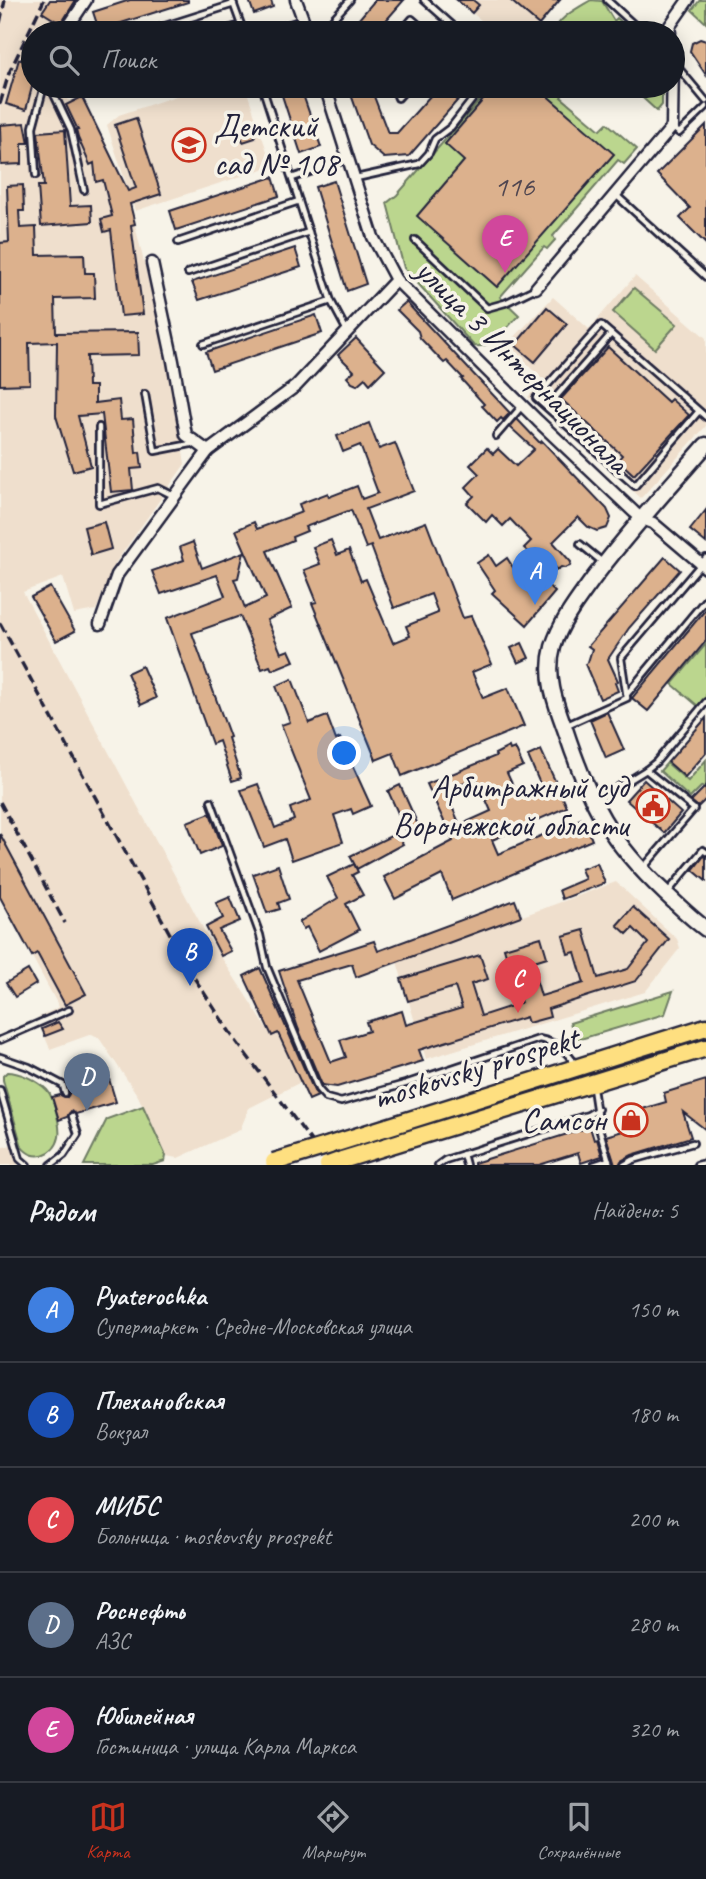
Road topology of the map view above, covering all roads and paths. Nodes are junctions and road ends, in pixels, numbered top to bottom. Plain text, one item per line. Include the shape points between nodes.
1 (86, 0) edge
2 (296, 0) edge
3 (350, 0) edge
4 (424, 0) edge
5 (607, 0) edge
6 (688, 0) edge
7 (233, 2) edge
8 (303, 20) joint
9 (72, 21) edge
10 (178, 21) edge
11 (240, 21) edge
12 (300, 21) edge
13 (331, 21) edge
14 (448, 21) edge
15 (630, 21) edge
16 (673, 21) edge
17 (685, 76) edge
18 (41, 98) edge
19 (56, 98) edge
20 (266, 98) edge
21 (328, 98) edge
22 (474, 98) edge
23 (672, 98) edge
24 (706, 101) edge
25 (706, 107) edge
26 (672, 127) junction
27 (348, 159) junction
28 (36, 175) dead end
29 (292, 178) junction
30 (354, 179) junction
31 (84, 190) dead end
32 (616, 195) junction
33 (299, 201) junction
34 (309, 232) junction
35 (415, 240) dead end
36 (178, 242) dead end
37 (152, 263) dead end
38 (188, 273) dead end
39 (706, 277) edge
40 (396, 280) junction
41 (536, 288) joint
42 (331, 301) junction
43 (347, 332) junction
44 (611, 334) junction
45 (203, 344) dead end
46 (145, 394) dead end
47 (523, 406) junction
48 (547, 407) junction
49 (699, 411) junction
50 (706, 417) edge
51 (99, 427) dead end
52 (496, 436) dead end
53 (197, 443) junction
54 (706, 445) edge
55 (208, 451) junction
56 (175, 496) junction
57 (642, 519) junction
58 (580, 544) dead end
59 (704, 563) edge
60 (605, 564) junction
61 (706, 599) edge
62 (100, 624) dead end
63 (626, 695) junction
64 (706, 702) edge
65 (564, 727) junction
66 (646, 770) junction
67 (211, 801) dead end
68 (593, 802) junction
69 (706, 852) edge
70 (641, 870) junction
71 (666, 894) junction
72 (703, 930) edge
73 (69, 1010) dead end
74 (706, 1017) edge
75 (706, 1027) edge
76 (688, 1033) junction
77 (0, 1040) edge
78 (706, 1048) edge
79 (0, 1057) edge
80 (578, 1068) junction
81 (592, 1084) junction
82 (0, 1090) edge
83 (65, 1093) dead end
84 (598, 1109) junction
85 (72, 1116) dead end
86 (693, 1143) dead end
87 (463, 1154) junction
88 (269, 1163) edge
89 (335, 1163) edge
90 (609, 1163) edge
91 (706, 1163) edge
92 (27, 1165) edge
93 (51, 1165) edge
94 (438, 1165) edge
95 (467, 1165) edge
96 (594, 1165) edge
97 (624, 1165) edge
98 (697, 1165) edge

1 - 9 street
2 - 8 street
3 - 13 lane
4 - 14 lane
5 - 15 lane
6 - 16 street
7 - 10 lane
7 - 11 lane
8 - 12 lane
17 - 24 lane
18 - 28 lane via 33,127
19 - 31 lane via 71,130
20 - 29 lane
21 - 27 street, улица 3 Интернационала
22 - 30 lane via 435,139 419,164
23 - 26 street
25 - 26 lane via 679,133
26 - 32 street
27 - 29 lane
27 - 30 street, улица 3 Интернационала
29 - 33 lane
30 - 40 street, улица 3 Интернационала via 373,237
32 - 39 lane
32 - 41 street
33 - 34 lane
33 - 36 lane
34 - 38 lane
34 - 42 lane
35 - 41 lane via 486,307
37 - 53 street via 186,435
40 - 43 street
40 - 47 street, улица 3 Интернационала
42 - 43 lane
42 - 45 lane
43 - 55 street via 296,386
44 - 48 lane
44 - 48 lane via 601,325 545,387 536,398
44 - 49 lane
46 - 53 lane via 155,451
47 - 52 lane
47 - 57 street, улица 3 Интернационала via 534,425
48 - 49 lane via 635,486
49 - 50 lane
51 - 56 lane via 99,504 158,488
53 - 55 street
54 - 57 street
55 - 56 street
56 - 62 street via 117,575
57 - 59 street, улица 3 Интернационала
57 - 60 street
58 - 60 lane
59 - 63 lane via 621,658
60 - 65 street via 569,613 553,647 549,669
61 - 63 lane
63 - 65 lane
64 - 66 lane
65 - 68 street
66 - 68 lane
66 - 70 lane via 694,809
67 - 80 lane via 260,935 267,967 318,1089 326,1098 341,1102 539,1039 563,1049
68 - 70 street via 617,843
69 - 71 lane via 703,850
70 - 71 street
71 - 72 street
73 - 77 lane
74 - 76 street
75 - 76 main road, moskovsky prospekt
76 - 80 main road, moskovsky prospekt
78 - 81 main road, moskovsky prospekt
79 - 83 lane via 29,1067 63,1086
80 - 88 main road, moskovsky prospekt, bridge
81 - 84 lane
81 - 89 main road, moskovsky prospekt
82 - 92 lane via 20,1159
84 - 87 lane
84 - 90 lane
85 - 93 lane via 78,1134 64,1156
86 - 97 lane
87 - 94 lane
87 - 95 lane
90 - 96 lane
91 - 98 lane

